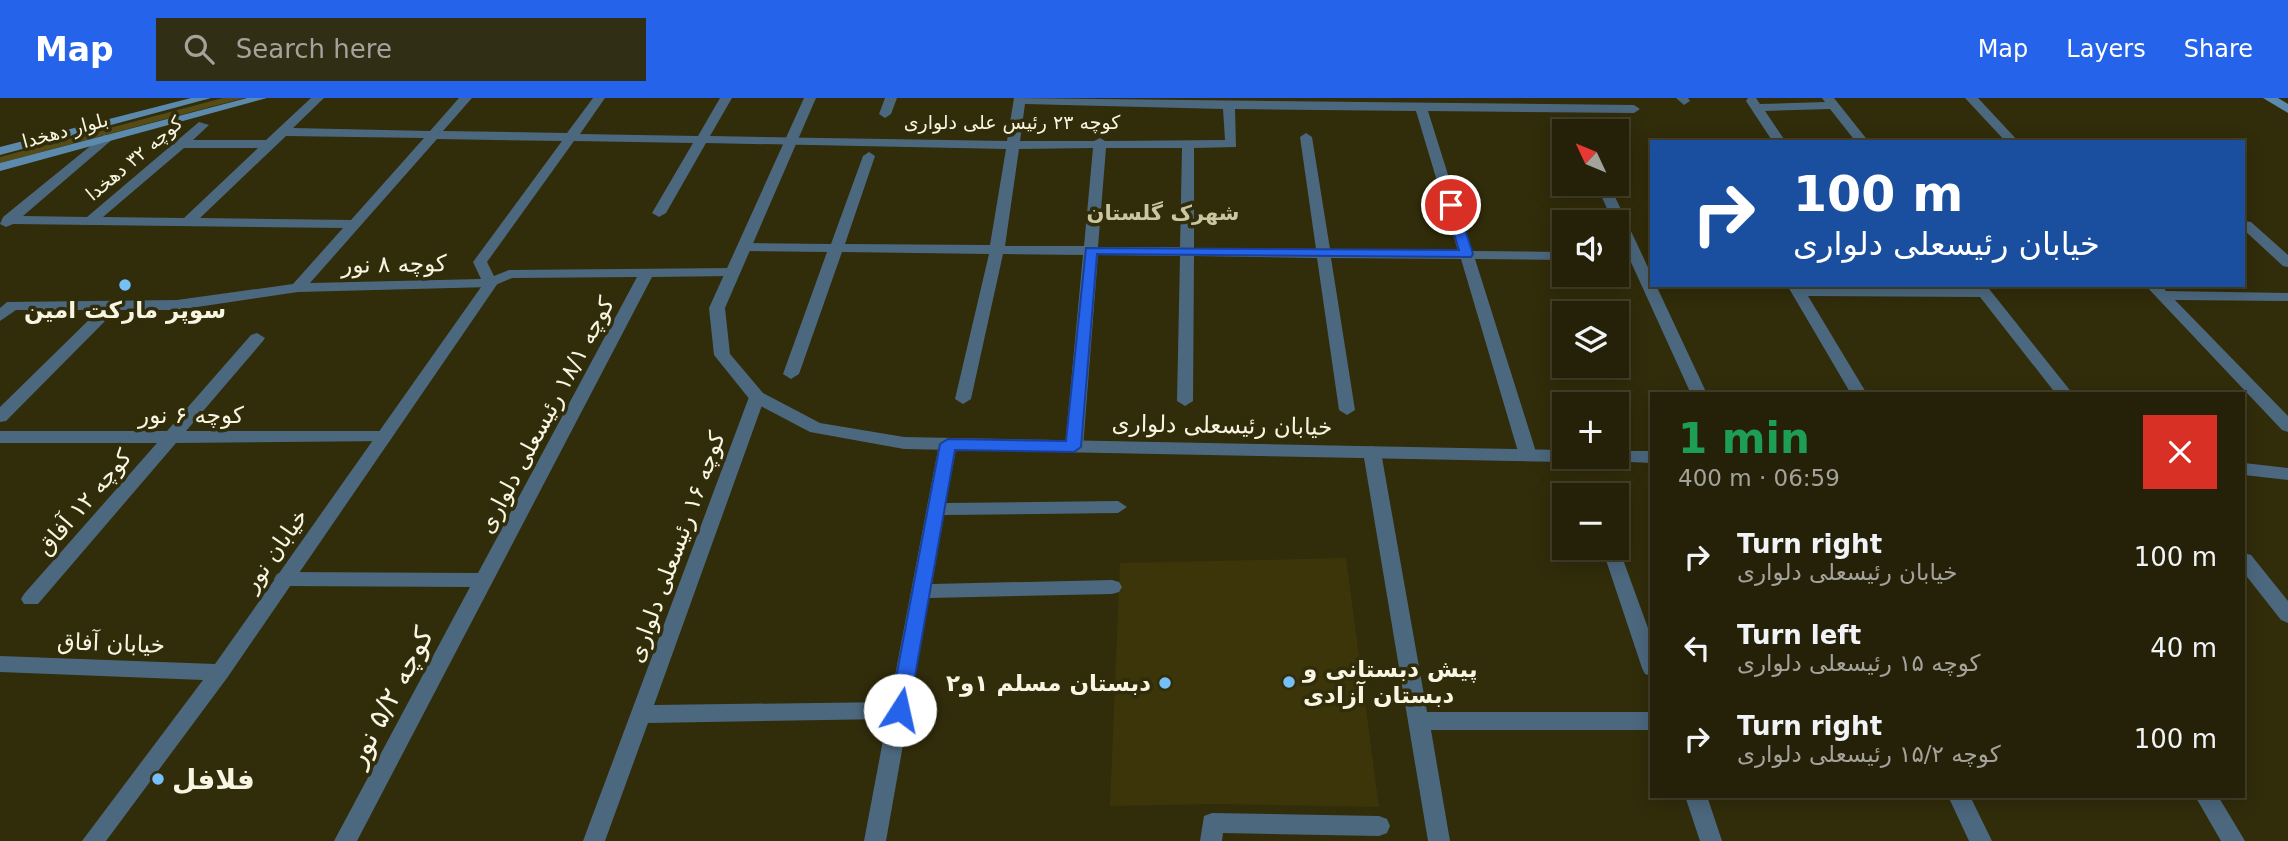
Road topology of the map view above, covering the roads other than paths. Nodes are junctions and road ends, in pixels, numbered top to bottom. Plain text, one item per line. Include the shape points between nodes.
1 (205, 98) edge
2 (261, 98) edge
3 (318, 98) edge
4 (466, 98) edge
5 (599, 98) edge
6 (726, 98) edge
7 (810, 98) edge
8 (891, 98) edge
9 (1971, 98) edge
10 (2269, 98) edge
11 (1019, 99) edge
12 (1106, 100) edge
13 (1187, 101) edge
14 (1304, 102) edge
15 (1828, 102) edge
16 (1545, 103) edge
17 (1754, 103) edge
18 (1229, 105) junction
19 (1421, 107) junction
20 (1634, 109) dead end
21 (2288, 109) edge
22 (886, 114) dead end
23 (203, 125) dead end
24 (282, 132) junction
25 (432, 136) junction
26 (1306, 137) dead end
27 (108, 138) junction
28 (569, 138) junction
29 (702, 139) junction
30 (791, 139) junction
31 (1779, 140) edge
32 (1861, 140) edge
33 (2011, 140) edge
34 (1100, 142) junction
35 (1188, 143) junction
36 (181, 144) junction
37 (271, 144) junction
38 (1012, 145) junction
39 (0, 151) edge
40 (869, 156) dead end
41 (0, 167) edge
42 (1608, 196) edge
43 (659, 213) dead end
44 (90, 220) junction
45 (4, 224) edge
46 (186, 224) junction
47 (353, 224) junction
48 (2246, 225) dead end
49 (744, 247) junction
50 (836, 248) junction
51 (997, 250) junction
52 (1090, 250) junction
53 (1186, 251) junction
54 (1323, 253) junction
55 (1466, 254) junction
56 (1552, 256) edge
57 (1629, 256) edge
58 (1635, 256) junction
59 (2288, 263) edge
60 (647, 272) junction
61 (733, 272) junction
62 (491, 283) junction
63 (298, 288) junction
64 (1796, 288) edge
65 (1981, 289) edge
66 (2157, 290) edge
67 (2288, 297) edge
68 (113, 304) junction
69 (0, 316) edge
70 (257, 338) dead end
71 (791, 374) dead end
72 (1698, 392) edge
73 (1858, 392) edge
74 (2063, 392) edge
75 (757, 397) junction
76 (963, 399) dead end
77 (1185, 401) dead end
78 (1347, 410) dead end
79 (0, 417) edge
80 (2288, 426) edge
81 (0, 437) edge
82 (174, 437) junction
83 (383, 437) junction
84 (948, 444) junction
85 (1074, 447) junction
86 (1372, 452) junction
87 (1528, 455) junction
88 (1552, 456) edge
89 (1629, 457) edge
90 (1650, 457) edge
91 (2245, 469) edge
92 (2288, 474) edge
93 (1118, 507) dead end
94 (936, 509) junction
95 (1615, 560) edge
96 (2245, 561) edge
97 (284, 579) junction
98 (484, 580) junction
99 (1112, 587) dead end
100 (921, 591) junction
101 (31, 600) dead end
102 (2288, 615) edge
103 (1650, 662) edge
104 (0, 664) edge
105 (220, 671) junction
106 (900, 710) junction
107 (640, 714) junction
108 (1419, 721) junction
109 (1650, 721) edge
110 (1697, 798) edge
111 (1960, 798) edge
112 (2207, 798) edge
113 (1379, 826) dead end
114 (93, 841) edge
115 (345, 841) edge
116 (594, 841) edge
117 (875, 841) edge
118 (1211, 841) edge
119 (1439, 841) edge
120 (1712, 841) edge
121 (1981, 841) edge
122 (2234, 841) edge

1 - 39 main road, بلوار دهخدا
2 - 27 main road, بلوار دهخدا
3 - 24 street
4 - 25 street
5 - 28 street
6 - 29 street
7 - 30 street, خیابان رئیسعلی دلواری
8 - 22 street
9 - 33 street
10 - 21 main road
11 - 12 street
11 - 38 street
12 - 13 street
13 - 18 street
14 - 18 street
14 - 19 street
15 - 17 street
15 - 32 street
16 - 19 street
16 - 20 street
17 - 31 street
18 - 35 street, کوچه ۲۳ رئیس علی دلواری via 1232,144
19 - 55 street
23 - 36 street, کوچه ۳۲ دهخدا
24 - 25 street, کوچه ۲۳ رئیس علی دلواری
24 - 37 street
25 - 28 street, کوچه ۲۳ رئیس علی دلواری
25 - 47 street
26 - 54 street
27 - 41 main road, بلوار دهخدا
27 - 45 street
28 - 29 street, کوچه ۲۳ رئیس علی دلواری
28 - 62 street via 480,262
29 - 30 street, کوچه ۲۳ رئیس علی دلواری
29 - 43 street
30 - 38 street, کوچه ۲۳ رئیس علی دلواری
30 - 49 street, خیابان رئیسعلی دلواری
34 - 35 street, کوچه ۲۳ رئیس علی دلواری
34 - 38 street, کوچه ۲۳ رئیس علی دلواری
34 - 52 street
35 - 53 street
36 - 37 street
36 - 44 street, کوچه ۳۲ دهخدا
37 - 46 street
38 - 51 street
40 - 50 street
42 - 58 street
44 - 45 street
44 - 46 street
46 - 47 street
47 - 63 street
48 - 59 street
49 - 50 street
49 - 61 street, خیابان رئیسعلی دلواری
50 - 51 street
50 - 71 street
51 - 52 street
51 - 76 street
52 - 53 street
52 - 85 street
53 - 54 street
53 - 77 street
54 - 55 street
54 - 78 street
55 - 56 street
55 - 87 street
57 - 58 street
58 - 72 street
60 - 61 street, کوچه ۸ نور
60 - 62 street, کوچه ۸ نور via 509,274
60 - 98 street, کوچه ۱۸/۱ رئیسعلی دلواری
61 - 75 street, خیابان رئیسعلی دلواری via 717,308 722,355
62 - 63 street, کوچه ۸ نور
62 - 83 street, خیابان نور
63 - 68 street, کوچه ۸ نور via 177,305
64 - 65 street
64 - 73 street
65 - 74 street
66 - 67 street
66 - 80 street
68 - 69 street, کوچه ۸ نور via 12,305
68 - 79 street
70 - 82 street, کوچه ۱۲ آفاق
75 - 84 street, خیابان رئیسعلی دلواری via 816,428 904,443
75 - 107 street, کوچه ۱۶ رئیسعلی دلواری
81 - 82 street, کوچه ۶ نور
82 - 83 street, کوچه ۶ نور
82 - 101 street, کوچه ۱۲ آفاق
83 - 97 street, خیابان نور
84 - 85 street, خیابان رئیسعلی دلواری
84 - 94 street
85 - 86 street, خیابان رئیسعلی دلواری
86 - 87 street, خیابان رئیسعلی دلواری
86 - 108 street
87 - 88 street, خیابان رئیسعلی دلواری
89 - 90 street
91 - 92 street
93 - 94 street
94 - 100 street
95 - 103 street
96 - 102 street
97 - 98 street
97 - 105 street, خیابان نور
98 - 115 street, کوچه ۵/۲ نور
99 - 100 street
100 - 106 street
104 - 105 street, خیابان آفاق
105 - 114 street, خیابان نور
106 - 107 street
106 - 117 street
107 - 116 street, کوچه ۱۶ رئیسعلی دلواری
108 - 109 street
108 - 119 street
110 - 120 street
111 - 121 street
112 - 122 street
113 - 118 street via 1212,823

